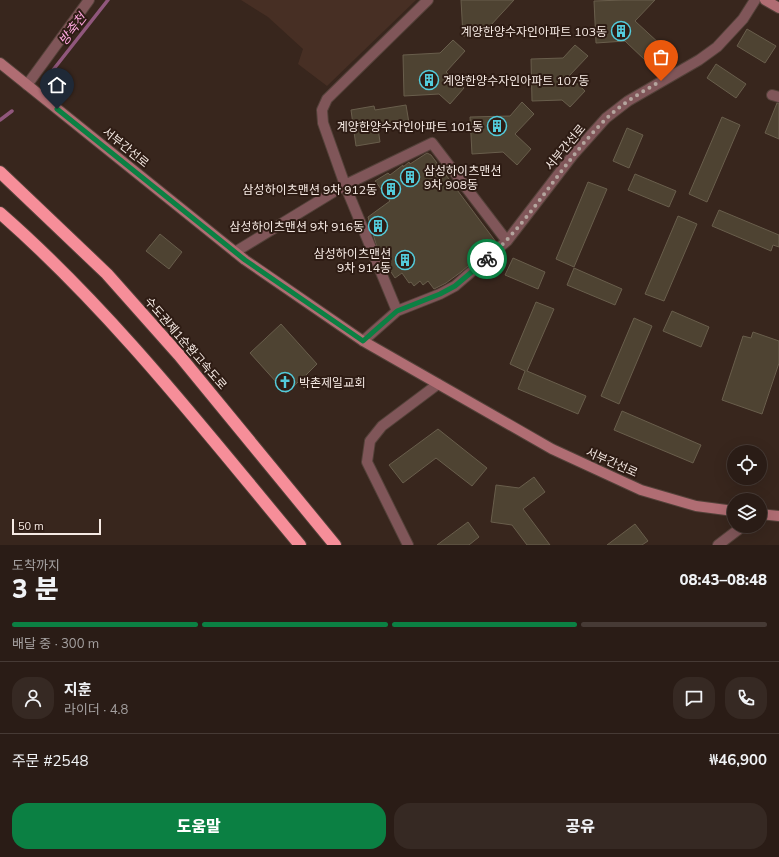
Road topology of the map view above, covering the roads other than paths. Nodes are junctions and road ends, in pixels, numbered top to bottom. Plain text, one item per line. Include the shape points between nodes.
1 (89, 0) edge
2 (428, 0) edge
3 (755, 0) edge
4 (764, 0) edge
5 (779, 8) edge
6 (0, 63) edge
7 (27, 85) junction
8 (0, 172) edge
9 (345, 186) junction
10 (0, 213) edge
11 (507, 241) junction
12 (235, 252) junction
13 (397, 311) junction
14 (363, 341) junction
15 (438, 384) junction
16 (727, 510) edge
17 (767, 515) edge
18 (779, 516) edge
19 (734, 533) edge
20 (300, 545) edge
21 (335, 545) edge
22 (408, 545) edge
23 (718, 545) edge

1 - 7 street
2 - 9 street via 328,99 322,110 323,123
3 - 11 street, 서부간선로 via 743,19 717,47 628,101 606,118 573,155
4 - 5 street
6 - 7 street, 서부간선로
7 - 12 street, 서부간선로
8 - 21 highway, 수도권제1순환고속도로 via 107,274 179,355
9 - 11 street via 432,143
9 - 12 street
9 - 13 street
10 - 20 highway via 86,295 158,375
11 - 13 street, 서부간선로 via 455,286
12 - 14 street, 서부간선로
13 - 14 street, 서부간선로
14 - 15 street, 서부간선로
15 - 16 street, 서부간선로 via 552,449 641,490 696,506
15 - 22 street via 382,426 370,441 367,462
17 - 18 street
19 - 23 street

